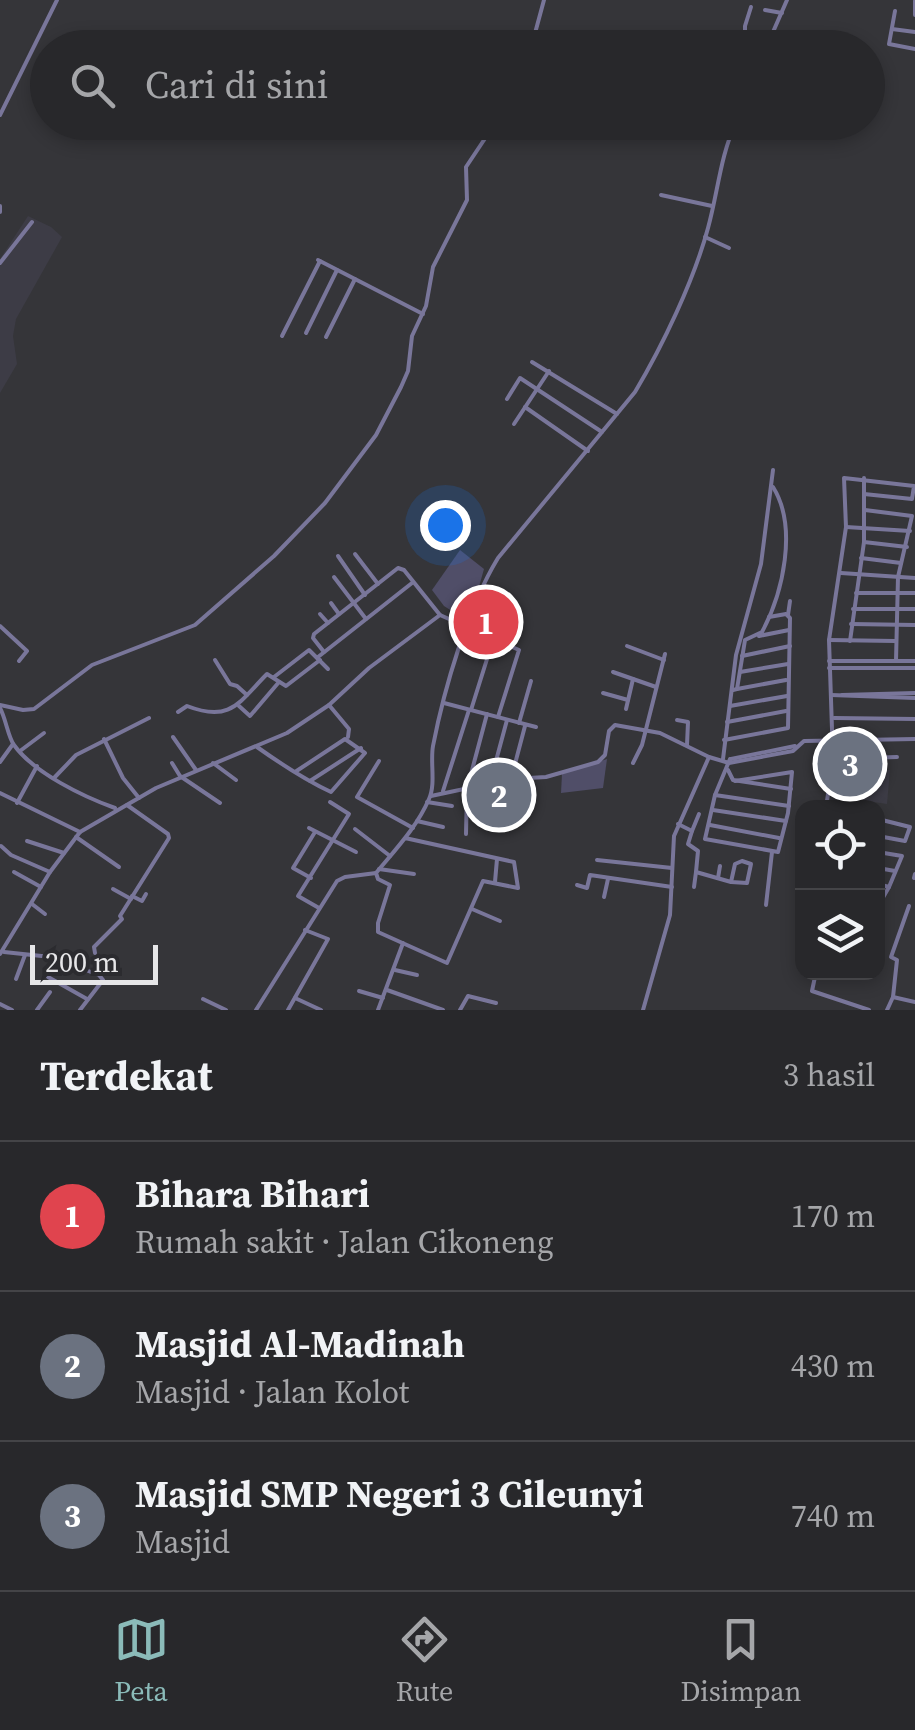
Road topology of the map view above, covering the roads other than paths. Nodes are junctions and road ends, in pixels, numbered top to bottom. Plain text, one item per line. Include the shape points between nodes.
1 (57, 0) edge
2 (544, 0) edge
3 (786, 0) edge
4 (915, 2) edge
5 (751, 7) dead end
6 (765, 10) dead end
7 (896, 12) dead end
8 (782, 14) junction
9 (915, 15) edge
10 (892, 29) junction
11 (42, 30) edge
12 (534, 30) edge
13 (745, 30) edge
14 (774, 30) edge
15 (915, 32) edge
16 (915, 48) edge
17 (30, 54) edge
18 (0, 115) edge
19 (484, 140) edge
20 (729, 140) edge
21 (662, 195) dead end
22 (712, 206) junction
23 (32, 222) dead end
24 (705, 237) junction
25 (728, 248) dead end
26 (0, 263) edge
27 (337, 270) junction
28 (354, 279) junction
29 (422, 314) junction
30 (306, 333) dead end
31 (282, 336) dead end
32 (326, 337) dead end
33 (532, 362) dead end
34 (549, 371) junction
35 (537, 390) junction
36 (507, 399) dead end
37 (525, 407) junction
38 (617, 414) junction
39 (514, 424) dead end
40 (602, 432) junction
41 (588, 450) junction
42 (774, 470) dead end
43 (864, 478) junction
44 (772, 486) junction
45 (864, 494) junction
46 (865, 510) junction
47 (846, 526) junction
48 (864, 527) junction
49 (910, 531) junction
50 (864, 542) junction
51 (906, 547) junction
52 (354, 554) dead end
53 (338, 556) dead end
54 (862, 558) junction
55 (902, 563) junction
56 (842, 572) junction
57 (859, 574) junction
58 (334, 577) dead end
59 (898, 578) junction
60 (915, 578) edge
61 (414, 582) junction
62 (378, 584) junction
63 (856, 593) junction
64 (915, 593) edge
65 (896, 594) junction
66 (365, 595) junction
67 (790, 601) dead end
68 (331, 603) dead end
69 (353, 604) junction
70 (853, 609) junction
71 (896, 609) junction
72 (915, 609) edge
73 (320, 614) dead end
74 (339, 614) junction
75 (788, 615) junction
76 (440, 616) junction
77 (769, 617) junction
78 (366, 619) junction
79 (328, 623) junction
80 (851, 624) junction
81 (896, 625) junction
82 (0, 626) edge
83 (915, 626) edge
84 (466, 630) junction
85 (791, 630) junction
86 (759, 636) junction
87 (493, 640) junction
88 (830, 640) junction
89 (850, 641) junction
90 (896, 641) junction
91 (627, 646) dead end
92 (790, 646) junction
93 (324, 652) junction
94 (742, 656) junction
95 (319, 658) junction
96 (215, 660) dead end
97 (829, 661) junction
98 (896, 661) junction
99 (19, 662) dead end
100 (788, 664) junction
101 (915, 665) edge
102 (829, 668) junction
103 (328, 669) dead end
104 (613, 672) dead end
105 (740, 672) junction
106 (633, 679) junction
107 (276, 680) junction
108 (787, 680) junction
109 (531, 681) dead end
110 (656, 687) junction
111 (735, 689) junction
112 (603, 694) dead end
113 (248, 695) junction
114 (832, 695) junction
115 (787, 696) junction
116 (915, 696) edge
117 (628, 700) junction
118 (447, 704) junction
119 (329, 705) junction
120 (0, 706) edge
121 (239, 706) junction
122 (730, 706) junction
123 (470, 710) junction
124 (626, 710) dead end
125 (788, 711) junction
126 (178, 712) dead end
127 (487, 714) junction
128 (498, 717) junction
129 (149, 718) dead end
130 (834, 718) junction
131 (915, 719) edge
132 (507, 720) junction
133 (676, 720) dead end
134 (727, 722) junction
135 (522, 724) junction
136 (536, 727) dead end
137 (644, 730) junction
138 (44, 733) dead end
139 (173, 737) dead end
140 (915, 738) edge
141 (346, 739) junction
142 (834, 739) junction
143 (104, 740) junction
144 (724, 740) junction
145 (12, 744) junction
146 (687, 744) junction
147 (258, 747) junction
148 (361, 748) junction
149 (20, 751) junction
150 (897, 757) dead end
151 (709, 758) junction
152 (833, 759) junction
153 (379, 761) dead end
154 (0, 762) edge
155 (727, 762) junction
156 (172, 763) dead end
157 (213, 763) junction
158 (632, 763) dead end
159 (37, 766) junction
160 (196, 770) junction
161 (295, 772) junction
162 (180, 776) junction
163 (54, 778) junction
164 (511, 779) junction
165 (236, 780) dead end
166 (310, 781) junction
167 (735, 781) junction
168 (491, 784) junction
169 (467, 789) junction
170 (791, 789) junction
171 (828, 790) junction
172 (444, 791) junction
173 (853, 792) dead end
174 (0, 793) edge
175 (715, 795) junction
176 (431, 796) junction
177 (140, 798) junction
178 (827, 800) edge
179 (220, 802) dead end
180 (330, 802) dead end
181 (427, 802) junction
182 (16, 803) junction
183 (127, 805) junction
184 (452, 806) dead end
185 (788, 806) junction
186 (117, 809) junction
187 (713, 810) junction
188 (511, 813) dead end
189 (699, 814) dead end
190 (416, 821) junction
191 (885, 821) edge
192 (786, 822) junction
193 (678, 824) junction
194 (710, 825) junction
195 (443, 827) dead end
196 (355, 828) dead end
197 (413, 828) junction
198 (692, 830) junction
199 (466, 834) dead end
200 (78, 835) junction
201 (885, 837) edge
202 (405, 838) junction
203 (781, 838) junction
204 (27, 841) dead end
205 (332, 842) junction
206 (1, 846) edge
207 (356, 852) dead end
208 (772, 852) junction
209 (64, 853) junction
210 (885, 853) edge
211 (390, 856) junction
212 (497, 860) junction
213 (598, 860) dead end
214 (720, 866) dead end
215 (119, 867) dead end
216 (672, 868) junction
217 (885, 869) edge
218 (378, 871) junction
219 (895, 871) junction
220 (14, 872) dead end
221 (50, 872) junction
222 (696, 872) junction
223 (414, 874) dead end
224 (311, 878) junction
225 (718, 878) junction
226 (608, 879) junction
227 (495, 882) junction
228 (730, 882) junction
229 (885, 885) edge
230 (577, 886) dead end
231 (889, 886) junction
232 (672, 887) junction
233 (694, 887) dead end
234 (42, 888) junction
235 (113, 889) dead end
236 (885, 893) edge
237 (146, 894) dead end
238 (604, 897) dead end
239 (131, 898) junction
240 (32, 904) junction
241 (766, 905) dead end
242 (909, 906) dead end
243 (318, 908) junction
244 (472, 909) junction
245 (45, 914) dead end
246 (500, 921) dead end
247 (305, 930) junction
248 (403, 943) junction
249 (95, 952) dead end
250 (1, 954) edge
251 (25, 956) junction
252 (395, 970) junction
253 (417, 975) dead end
254 (48, 977) dead end
255 (16, 979) dead end
256 (814, 980) edge
257 (387, 990) junction
258 (359, 991) dead end
259 (50, 992) dead end
260 (893, 997) junction
261 (295, 998) junction
262 (383, 998) junction
263 (204, 999) dead end
264 (88, 1000) junction
265 (915, 1002) edge
266 (496, 1003) dead end
267 (0, 1004) edge
268 (312, 1008) edge
269 (12, 1010) edge
270 (38, 1010) edge
271 (80, 1010) edge
272 (226, 1010) edge
273 (256, 1010) edge
274 (288, 1010) edge
275 (322, 1010) edge
276 (378, 1010) edge
277 (443, 1010) edge
278 (460, 1010) edge
279 (642, 1010) edge
280 (869, 1010) edge
281 (886, 1010) edge

1 - 11 street
2 - 12 street
3 - 8 street
4 - 9 street
5 - 13 street
6 - 8 street
7 - 10 street
8 - 14 street
10 - 15 street
10 - 16 street via 890,44
17 - 18 street
19 - 29 street via 466,167 467,200 436,258
20 - 22 street
21 - 22 street
22 - 24 street
23 - 26 street
24 - 25 street
24 - 38 street via 659,349
27 - 28 street
27 - 30 street
27 - 31 street via 319,261
28 - 29 street
28 - 32 street
29 - 120 street via 408,371 383,425 325,503 274,556 195,625 92,666 34,708
33 - 34 street
34 - 35 street
34 - 38 street
35 - 36 street via 520,378
35 - 37 street
35 - 40 street
37 - 39 street
37 - 41 street
38 - 40 street
40 - 41 street
41 - 84 street via 498,558
42 - 44 street
43 - 45 street
43 - 45 street via 914,486 912,499
43 - 47 street via 844,478
44 - 77 street via 785,524 782,576
44 - 111 street
45 - 46 street
46 - 48 street
46 - 49 street via 911,515
47 - 48 street
47 - 56 street
48 - 49 street
48 - 50 street
49 - 51 street
50 - 51 street
50 - 54 street
51 - 55 street
52 - 62 street
53 - 66 street
54 - 55 street
54 - 57 street
55 - 59 street
56 - 57 street
56 - 88 street
57 - 59 street
57 - 63 street
58 - 69 street
59 - 60 street
59 - 65 street
61 - 62 street via 401,568
61 - 76 street
61 - 78 street
62 - 66 street
63 - 65 street
63 - 70 street
64 - 65 street
65 - 71 street
66 - 69 street
67 - 75 street
68 - 74 street
69 - 74 street
69 - 78 street
70 - 71 street
70 - 80 street
71 - 72 street
71 - 81 street
73 - 79 street
74 - 79 street
75 - 77 street
75 - 85 street
76 - 84 street
76 - 119 street
77 - 86 street
78 - 93 street
79 - 93 street via 313,637
80 - 81 street
80 - 89 street
81 - 83 street
81 - 90 street
82 - 99 street via 27,651
84 - 87 street
84 - 118 street
85 - 86 street
85 - 92 street
86 - 94 street via 745,640
87 - 123 street
87 - 128 street via 519,650
88 - 89 street
88 - 97 street
89 - 90 street
90 - 98 street
91 - 110 street via 664,657
92 - 94 street
92 - 100 street
93 - 95 street
94 - 105 street
95 - 103 street
95 - 107 street via 289,684
95 - 107 street via 307,650
96 - 113 street via 230,684
97 - 98 street
97 - 102 street
98 - 101 street
100 - 105 street
100 - 108 street
101 - 102 street
102 - 114 street
104 - 106 street
105 - 111 street
106 - 110 street
106 - 117 street
107 - 113 street via 265,675
107 - 121 street via 250,716
108 - 111 street
108 - 115 street
109 - 135 street
110 - 137 street
111 - 122 street
112 - 117 street
113 - 121 street
114 - 116 street
114 - 130 street
115 - 122 street
115 - 125 street
117 - 124 street
118 - 123 street
118 - 176 street via 433,748
119 - 141 street via 349,729
119 - 147 street
120 - 145 street
121 - 126 street via 206,713 187,706
122 - 134 street
123 - 127 street
123 - 172 street
125 - 134 street
125 - 144 street via 788,728
127 - 128 street
127 - 169 street
128 - 132 street
129 - 143 street
130 - 131 street
130 - 142 street
132 - 135 street
132 - 168 street
133 - 146 street via 688,722
134 - 144 street
135 - 136 street
135 - 164 street
137 - 146 street
137 - 158 street
137 - 164 street via 615,725 598,762
138 - 149 street
139 - 160 street
140 - 142 street
141 - 148 street
141 - 161 street
142 - 152 street
142 - 155 street
143 - 163 street
143 - 177 street
144 - 155 street
145 - 149 street
145 - 154 street
146 - 151 street
147 - 157 street
147 - 161 street
148 - 166 street
148 - 166 street via 365,755 334,791
149 - 159 street
150 - 152 street
151 - 155 street
151 - 193 street
152 - 171 street
153 - 197 street via 357,797
155 - 167 street
155 - 175 street
156 - 162 street
157 - 160 street
157 - 165 street
159 - 163 street
159 - 182 street
160 - 162 street
161 - 166 street
162 - 177 street
162 - 179 street
163 - 186 street
164 - 168 street
167 - 170 street
167 - 170 street via 790,770
168 - 169 street
168 - 188 street via 492,797 508,800
169 - 172 street
169 - 199 street
170 - 185 street
171 - 173 street
171 - 178 street
172 - 176 street
174 - 182 street
175 - 185 street
175 - 187 street
176 - 181 street
177 - 183 street
180 - 205 street via 349,814
181 - 184 street
181 - 190 street
182 - 200 street via 56,818
183 - 186 street
183 - 239 street via 169,836
185 - 192 street
186 - 200 street
187 - 192 street
187 - 194 street
189 - 198 street
190 - 195 street
190 - 197 street
191 - 201 street via 910,825 906,841
192 - 203 street
193 - 198 street
193 - 216 street
194 - 203 street
194 - 208 street via 706,840
196 - 211 street
197 - 202 street
198 - 222 street via 688,844 698,851
200 - 209 street
200 - 215 street
202 - 211 street
202 - 212 street
203 - 208 street via 780,851
204 - 209 street
205 - 207 street
205 - 224 street
205 - 224 street via 312,830 293,868
206 - 221 street
208 - 241 street
209 - 221 street
210 - 219 street via 902,856
211 - 218 street
212 - 227 street
212 - 227 street via 514,862 518,888
213 - 216 street
214 - 225 street
216 - 232 street
217 - 219 street
218 - 223 street
218 - 243 street via 340,879
218 - 248 street via 390,885 378,930
219 - 231 street
220 - 234 street
221 - 234 street
222 - 225 street
222 - 233 street
224 - 243 street via 298,896
225 - 228 street
226 - 230 street via 590,876 587,888
226 - 232 street
226 - 238 street
227 - 244 street via 483,881
228 - 228 street via 738,862 751,864 747,883
229 - 231 street
231 - 236 street
232 - 279 street
234 - 240 street
235 - 239 street
237 - 239 street via 142,901
239 - 249 street
240 - 245 street
240 - 250 street
242 - 260 street via 892,957
243 - 247 street
244 - 246 street
244 - 248 street via 448,963
247 - 261 street via 328,939
247 - 273 street
248 - 252 street
250 - 251 street
251 - 255 street
251 - 264 street via 50,956 98,975 103,980
252 - 253 street
252 - 257 street
254 - 264 street
256 - 280 street via 812,991
257 - 262 street
257 - 277 street
258 - 262 street
259 - 270 street
260 - 265 street
260 - 281 street
261 - 268 street
261 - 274 street
262 - 276 street
263 - 272 street
264 - 271 street
266 - 278 street via 468,996
267 - 269 street
268 - 275 street

